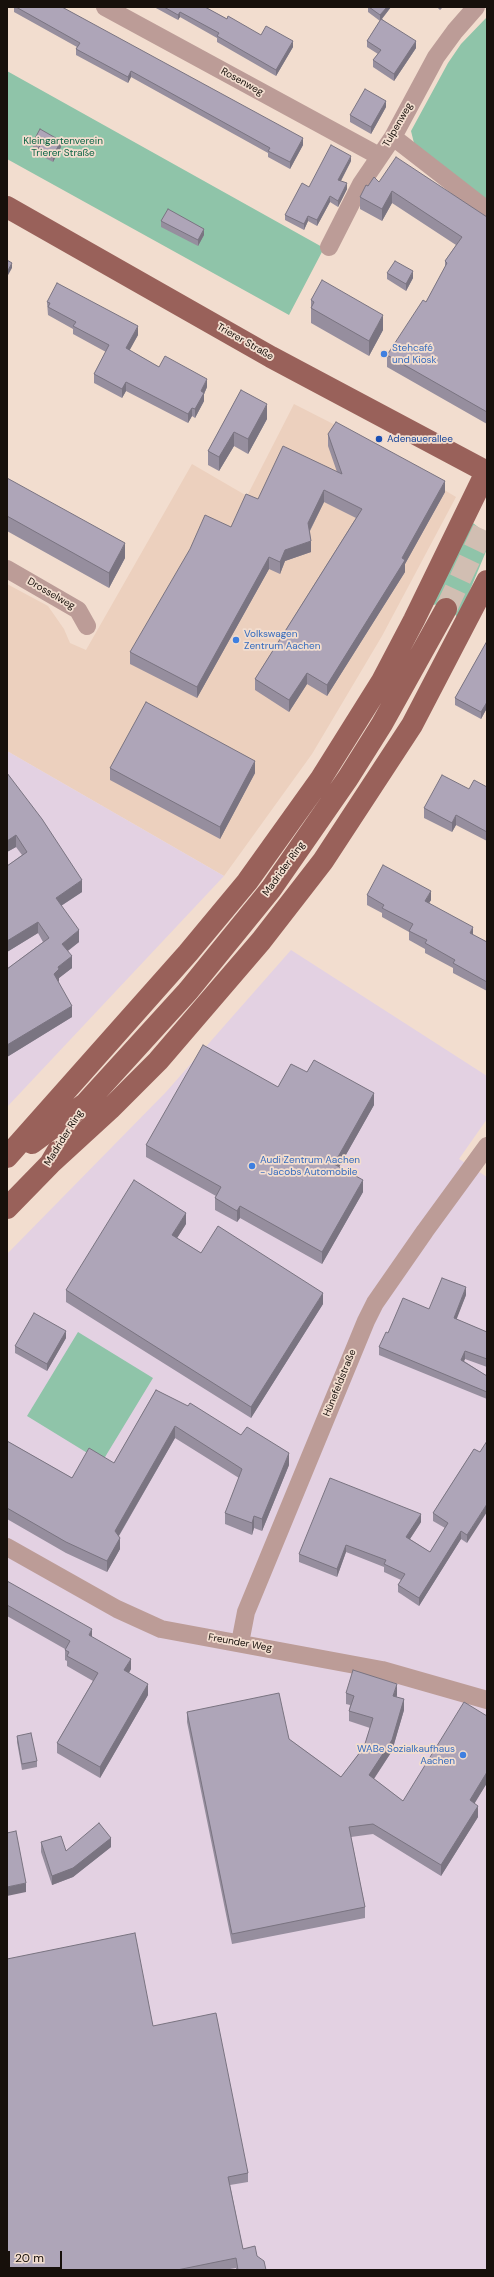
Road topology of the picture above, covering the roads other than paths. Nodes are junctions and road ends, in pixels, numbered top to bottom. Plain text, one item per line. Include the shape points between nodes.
1 (105, 7) edge
2 (476, 7) edge
3 (393, 137) junction
4 (379, 156) junction
5 (7, 207) edge
6 (487, 210) edge
7 (328, 247) dead end
8 (487, 471) edge
9 (7, 569) edge
10 (487, 581) edge
11 (446, 609) tunnel mouth
12 (88, 626) dead end
13 (86, 1103) junction
14 (487, 1146) edge
15 (7, 1157) edge
16 (7, 1161) edge
17 (50, 1164) junction
18 (7, 1208) edge
19 (7, 1547) edge
20 (240, 1643) junction
21 (487, 1700) edge

1 - 4 street, Rosenweg
2 - 3 street, Tulpenweg via 455,30 436,57
3 - 4 street, Tulpenweg
3 - 6 street
4 - 7 street, Tulpenweg
5 - 8 main road, Trierer Straße via 271,357
8 - 15 main road via 382,681 320,780 247,882 188,953
9 - 12 street, Drosselweg via 78,610
10 - 17 main road via 412,725 323,861 261,942 158,1061
11 - 13 main road, Madrider Ring via 378,731 271,889 188,991
13 - 16 main road, Madrider Ring
13 - 17 main road, Madrider Ring
14 - 20 street, Hünefeldstraße via 416,1244 366,1320 246,1612
17 - 18 main road, Madrider Ring
19 - 20 street, Freunder Weg via 117,1609 161,1629
20 - 21 street, Freunder Weg via 382,1670

